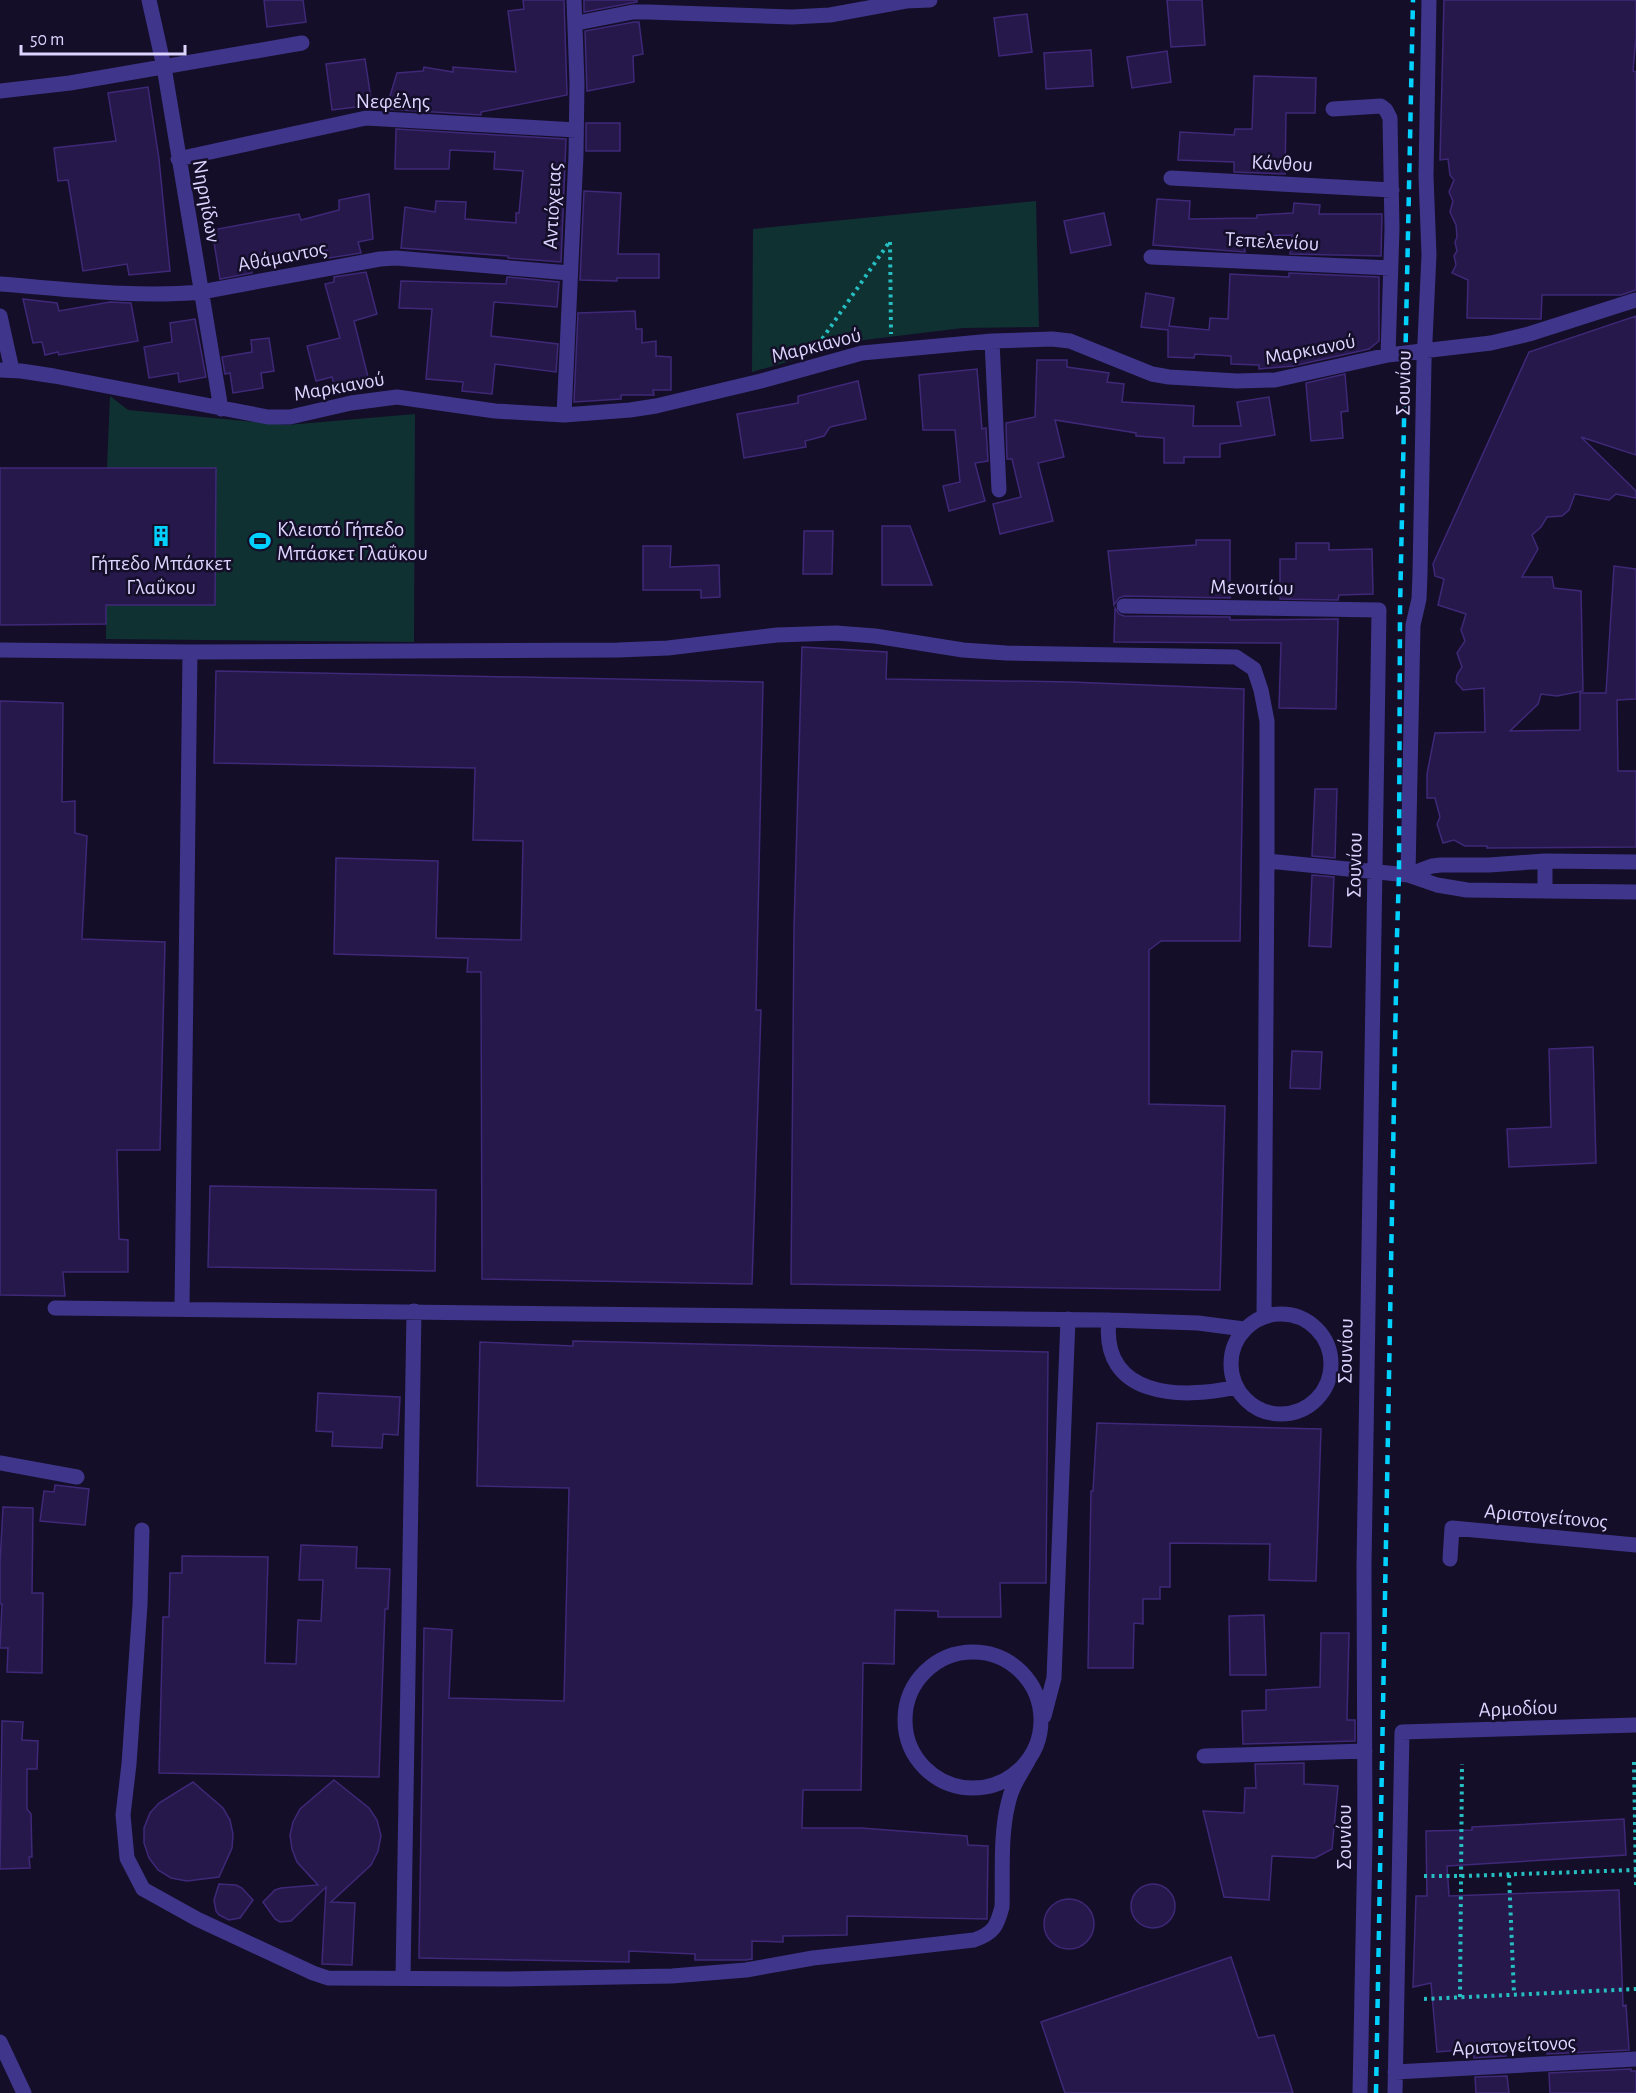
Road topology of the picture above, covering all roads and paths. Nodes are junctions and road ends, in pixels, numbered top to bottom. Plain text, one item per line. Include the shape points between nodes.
1 (149, 0) edge
2 (574, 0) edge
3 (930, 0) edge
4 (1429, 0) edge
5 (906, 1) edge
6 (752, 7) edge
7 (577, 23) junction
8 (302, 43) dead end
9 (164, 67) junction
10 (0, 91) edge
11 (1333, 109) dead end
12 (576, 130) junction
13 (178, 159) junction
14 (1171, 178) dead end
15 (1392, 190) junction
16 (1151, 257) dead end
17 (1391, 268) junction
18 (570, 273) junction
19 (0, 284) edge
20 (201, 292) junction
21 (1636, 300) edge
22 (0, 315) edge
23 (992, 341) junction
24 (892, 350) junction
25 (1425, 351) junction
26 (1388, 355) junction
27 (6, 370) edge
28 (800, 370) junction
29 (222, 409) junction
30 (564, 415) junction
31 (999, 490) dead end
32 (1124, 606) dead end
33 (1379, 609) joint
34 (1, 650) edge
35 (190, 651) junction
36 (1267, 861) junction
37 (1545, 861) junction
38 (1636, 862) edge
39 (1376, 872) junction
40 (1408, 875) junction
41 (1545, 890) junction
42 (1636, 892) edge
43 (55, 1308) dead end
44 (182, 1308) junction
45 (414, 1311) junction
46 (1264, 1316) junction
47 (1068, 1319) junction
48 (1109, 1320) junction
49 (1244, 1329) junction
50 (1236, 1387) junction
51 (0, 1463) edge
52 (77, 1477) dead end
53 (142, 1530) dead end
54 (1636, 1545) edge
55 (1450, 1559) dead end
56 (1042, 1723) junction
57 (1636, 1725) edge
58 (1365, 1751) junction
59 (1204, 1755) dead end
60 (1028, 1761) junction
61 (1634, 1761) dead end
62 (1462, 1764) dead end
63 (1636, 1870) edge
64 (1509, 1875) junction
65 (1424, 1876) dead end
66 (1462, 1876) junction
67 (1636, 1885) edge
68 (403, 1978) junction
69 (1636, 1989) edge
70 (1514, 1994) junction
71 (1460, 1997) junction
72 (1424, 1999) dead end
73 (0, 2042) edge
74 (1636, 2059) edge
75 (1395, 2072) junction
76 (24, 2093) edge
77 (1360, 2093) edge
78 (1395, 2093) edge

1 - 9 street, Νηρηίδων
2 - 7 street, Αντιόχειας
3 - 5 street
4 - 25 street, Σουνίου via 1429,274
5 - 6 street via 807,16
6 - 7 street via 633,12
7 - 12 street, Αντιόχειας
8 - 9 street
9 - 10 street
9 - 13 street, Νηρηίδων
11 - 15 street, Σουνίου via 1381,106 1386,110 1390,117
12 - 13 street, Νεφέλης via 366,118
12 - 18 street, Αντιόχειας
13 - 20 street, Νηρηίδων
14 - 15 street, Κάνθου
15 - 17 street, Σουνίου
16 - 17 street, Τεπελενίου
17 - 26 street, Σουνίου
18 - 20 street, Αθάμαντος via 396,258
18 - 30 street, Αντιόχειας
19 - 20 street, Αθάμαντος via 117,293
20 - 29 street, Νηρηίδων
21 - 25 street, Μαρκιανού via 1529,334
22 - 27 street
23 - 24 street, Μαρκιανού
23 - 26 street, Μαρκιανού via 1070,342 1152,374 1203,380 1275,380
23 - 31 street
24 - 28 street, Μαρκιανού via 862,353
24 - 28 path via 890,241
25 - 26 street, Μαρκιανού
25 - 40 street, Σουνίου via 1419,599 1413,625
27 - 29 street, Μαρκιανού
28 - 30 street, Μαρκιανού via 656,406
29 - 30 street, Μαρκιανού via 290,417 397,397 495,411
32 - 33 street, Μενοιτίου
33 - 39 street, Σουνίου
34 - 35 street
35 - 36 street via 618,650 836,633 1006,653 1236,657 1254,669 1267,721
35 - 44 street
36 - 39 street
36 - 46 street
37 - 38 street
37 - 40 street via 1432,866
37 - 41 street
39 - 40 street
39 - 58 street, Σουνίου via 1369,1128
40 - 41 street via 1467,890
41 - 42 street
43 - 44 street
44 - 45 street
45 - 47 street
45 - 68 street
46 - 49 street
46 - 50 street via 1298,1316 1317,1328 1331,1359 1328,1382 1306,1407 1284,1414 1261,1410
47 - 48 street
47 - 56 street via 1054,1678
48 - 49 street
48 - 50 street via 1112,1356 1136,1383 1176,1393
49 - 50 street via 1232,1350
51 - 52 street
53 - 68 street via 123,1815 127,1858 143,1888 196,1919 313,1974 341,1980
54 - 55 street, Αριστογείτονος via 1452,1528
56 - 60 street
56 - 60 street via 1039,1700 1028,1679 1011,1663 990,1653 966,1651 944,1658 924,1671 910,1690 904,1713 905,1731 919,1763 932,1775 947,1784 982,1788 1008,1779
57 - 75 street, Αρμοδίου via 1402,1732
58 - 59 street
58 - 77 street, Σουνίου
60 - 68 street via 1008,1802 1002,1907 987,1936 746,1970 672,1976
61 - 63 path
62 - 66 path
63 - 64 path
63 - 67 path
64 - 66 path
64 - 70 path
65 - 66 path
66 - 71 path
69 - 70 path
70 - 71 path
71 - 72 path
73 - 76 street
74 - 75 street, Αριστογείτονος
75 - 78 street

